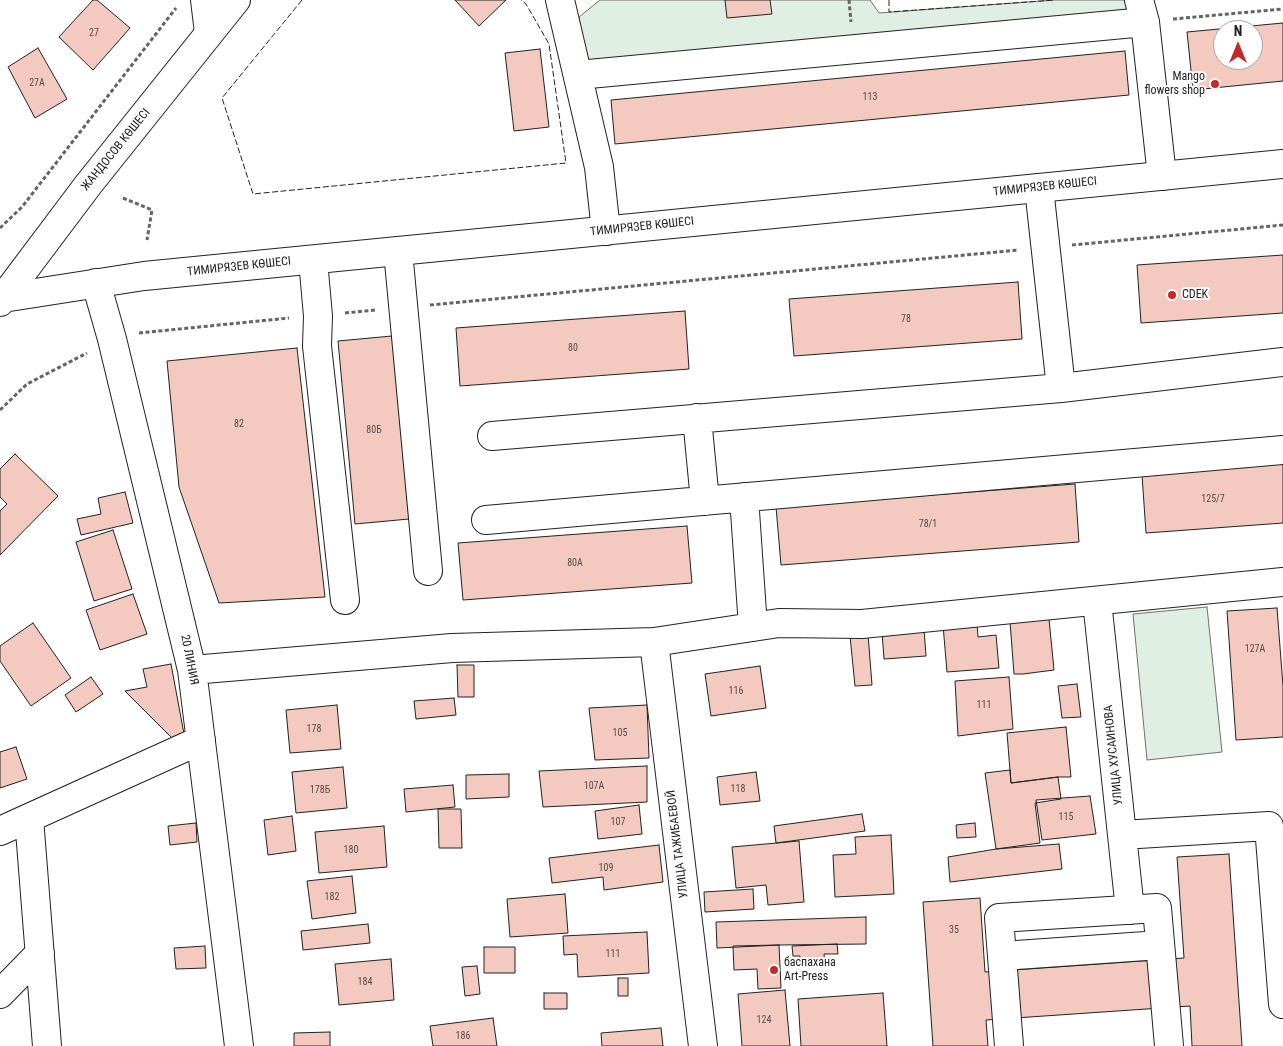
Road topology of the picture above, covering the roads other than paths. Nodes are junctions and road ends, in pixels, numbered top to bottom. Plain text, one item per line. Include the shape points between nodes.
1 (206, 0) edge
2 (236, 0) edge
3 (560, 0) edge
4 (1142, 11) edge
5 (209, 33) junction
6 (578, 75) junction
7 (1283, 164) edge
8 (1162, 176) junction
9 (1039, 188) junction
10 (606, 230) junction
11 (398, 251) junction
12 (313, 260) junction
13 (96, 283) junction
14 (1, 299) edge
15 (1283, 362) edge
16 (1061, 388) junction
17 (698, 418) junction
18 (492, 436) dead end
19 (1283, 450) edge
20 (744, 497) junction
21 (705, 500) junction
22 (486, 520) dead end
23 (428, 571) dead end
24 (1283, 582) edge
25 (345, 600) dead end
26 (1097, 601) junction
27 (753, 627) junction
28 (654, 642) junction
29 (192, 670) junction
30 (201, 740) junction
31 (29, 818) junction
32 (0, 831) edge
33 (1122, 835) junction
34 (1130, 910) junction
35 (1160, 944) junction
36 (40, 953) junction
37 (1002, 956) junction
38 (0, 994) edge
39 (1283, 1004) edge
40 (47, 1046) edge
41 (239, 1046) edge
42 (703, 1046) edge
43 (1009, 1046) edge
44 (1169, 1046) edge

1 - 5 street
2 - 5 street, ЖАНДОСОВ КӨШЕСІ
3 - 6 street
4 - 6 street
4 - 8 street
5 - 14 street, ЖАНДОСОВ КӨШЕСІ
6 - 10 street via 599,167
7 - 8 street, ТИМИРЯЗЕВ КӨШЕСІ
8 - 9 street, ТИМИРЯЗЕВ КӨШЕСІ
9 - 10 street, ТИМИРЯЗЕВ КӨШЕСІ
9 - 16 street
10 - 11 street, ТИМИРЯЗЕВ КӨШЕСІ
11 - 12 street, ТИМИРЯЗЕВ КӨШЕСІ
11 - 23 street
12 - 13 street, ТИМИРЯЗЕВ КӨШЕСІ
12 - 25 street via 317,346
13 - 14 street, ТИМИРЯЗЕВ КӨШЕСІ
13 - 29 street, 20 ЛИНИЯ
15 - 16 street
16 - 17 street
17 - 18 street
17 - 21 street
19 - 20 street
20 - 21 street
20 - 27 street
21 - 22 street
24 - 26 street
26 - 27 street via 862,624 778,623
26 - 33 street, УЛИЦА ХУСАИНОВА
27 - 28 street
28 - 29 street via 452,648
28 - 42 street, УЛИЦА ТАЖИБАЕВОЙ
29 - 30 street, 20 ЛИНИЯ
30 - 31 street
30 - 41 street, 20 ЛИНИЯ
31 - 32 street
31 - 36 street
33 - 34 street, УЛИЦА ХУСАИНОВА
33 - 39 street via 1269,826
34 - 35 street via 1157,908
34 - 37 street via 999,918
35 - 37 street
35 - 44 street
36 - 38 street
36 - 40 street
37 - 43 street

